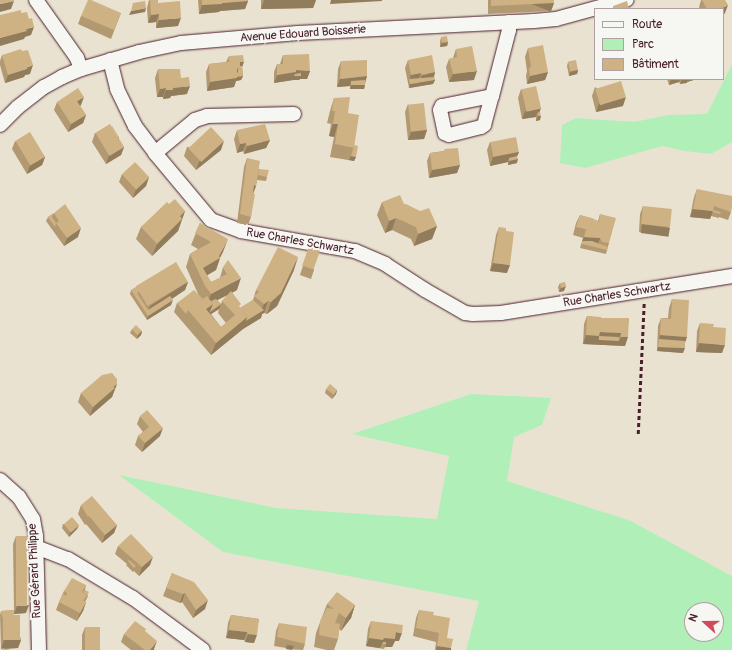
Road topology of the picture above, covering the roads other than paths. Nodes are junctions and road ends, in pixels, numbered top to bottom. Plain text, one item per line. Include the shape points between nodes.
1 (36, 0) edge
2 (626, 0) edge
3 (597, 8) edge
4 (594, 9) edge
5 (509, 22) junction
6 (110, 60) junction
7 (81, 69) junction
8 (492, 96) dead end
9 (294, 114) dead end
10 (0, 124) edge
11 (155, 153) junction
12 (732, 276) edge
13 (0, 480) edge
14 (36, 547) junction
15 (39, 650) edge
16 (202, 650) edge

1 - 7 street via 77,58
2 - 3 street, Avenue Edouard Boisserie
4 - 5 street, Avenue Edouard Boisserie via 556,19
5 - 6 street, Avenue Edouard Boisserie via 298,33 181,43
5 - 8 street
6 - 7 street, Avenue Edouard Boisserie
6 - 11 street, Rue Charles Schwartz via 117,89 135,126
7 - 10 street, Avenue Edouard Boisserie via 44,87
9 - 11 street via 206,116 195,120
11 - 12 street, Rue Charles Schwartz via 211,220 241,231 355,251 385,264 465,313 501,313
13 - 14 street, Rue Gérard Philippe via 19,497 33,519
14 - 15 street, Rue Gérard Philippe
14 - 16 street via 68,559 133,598

